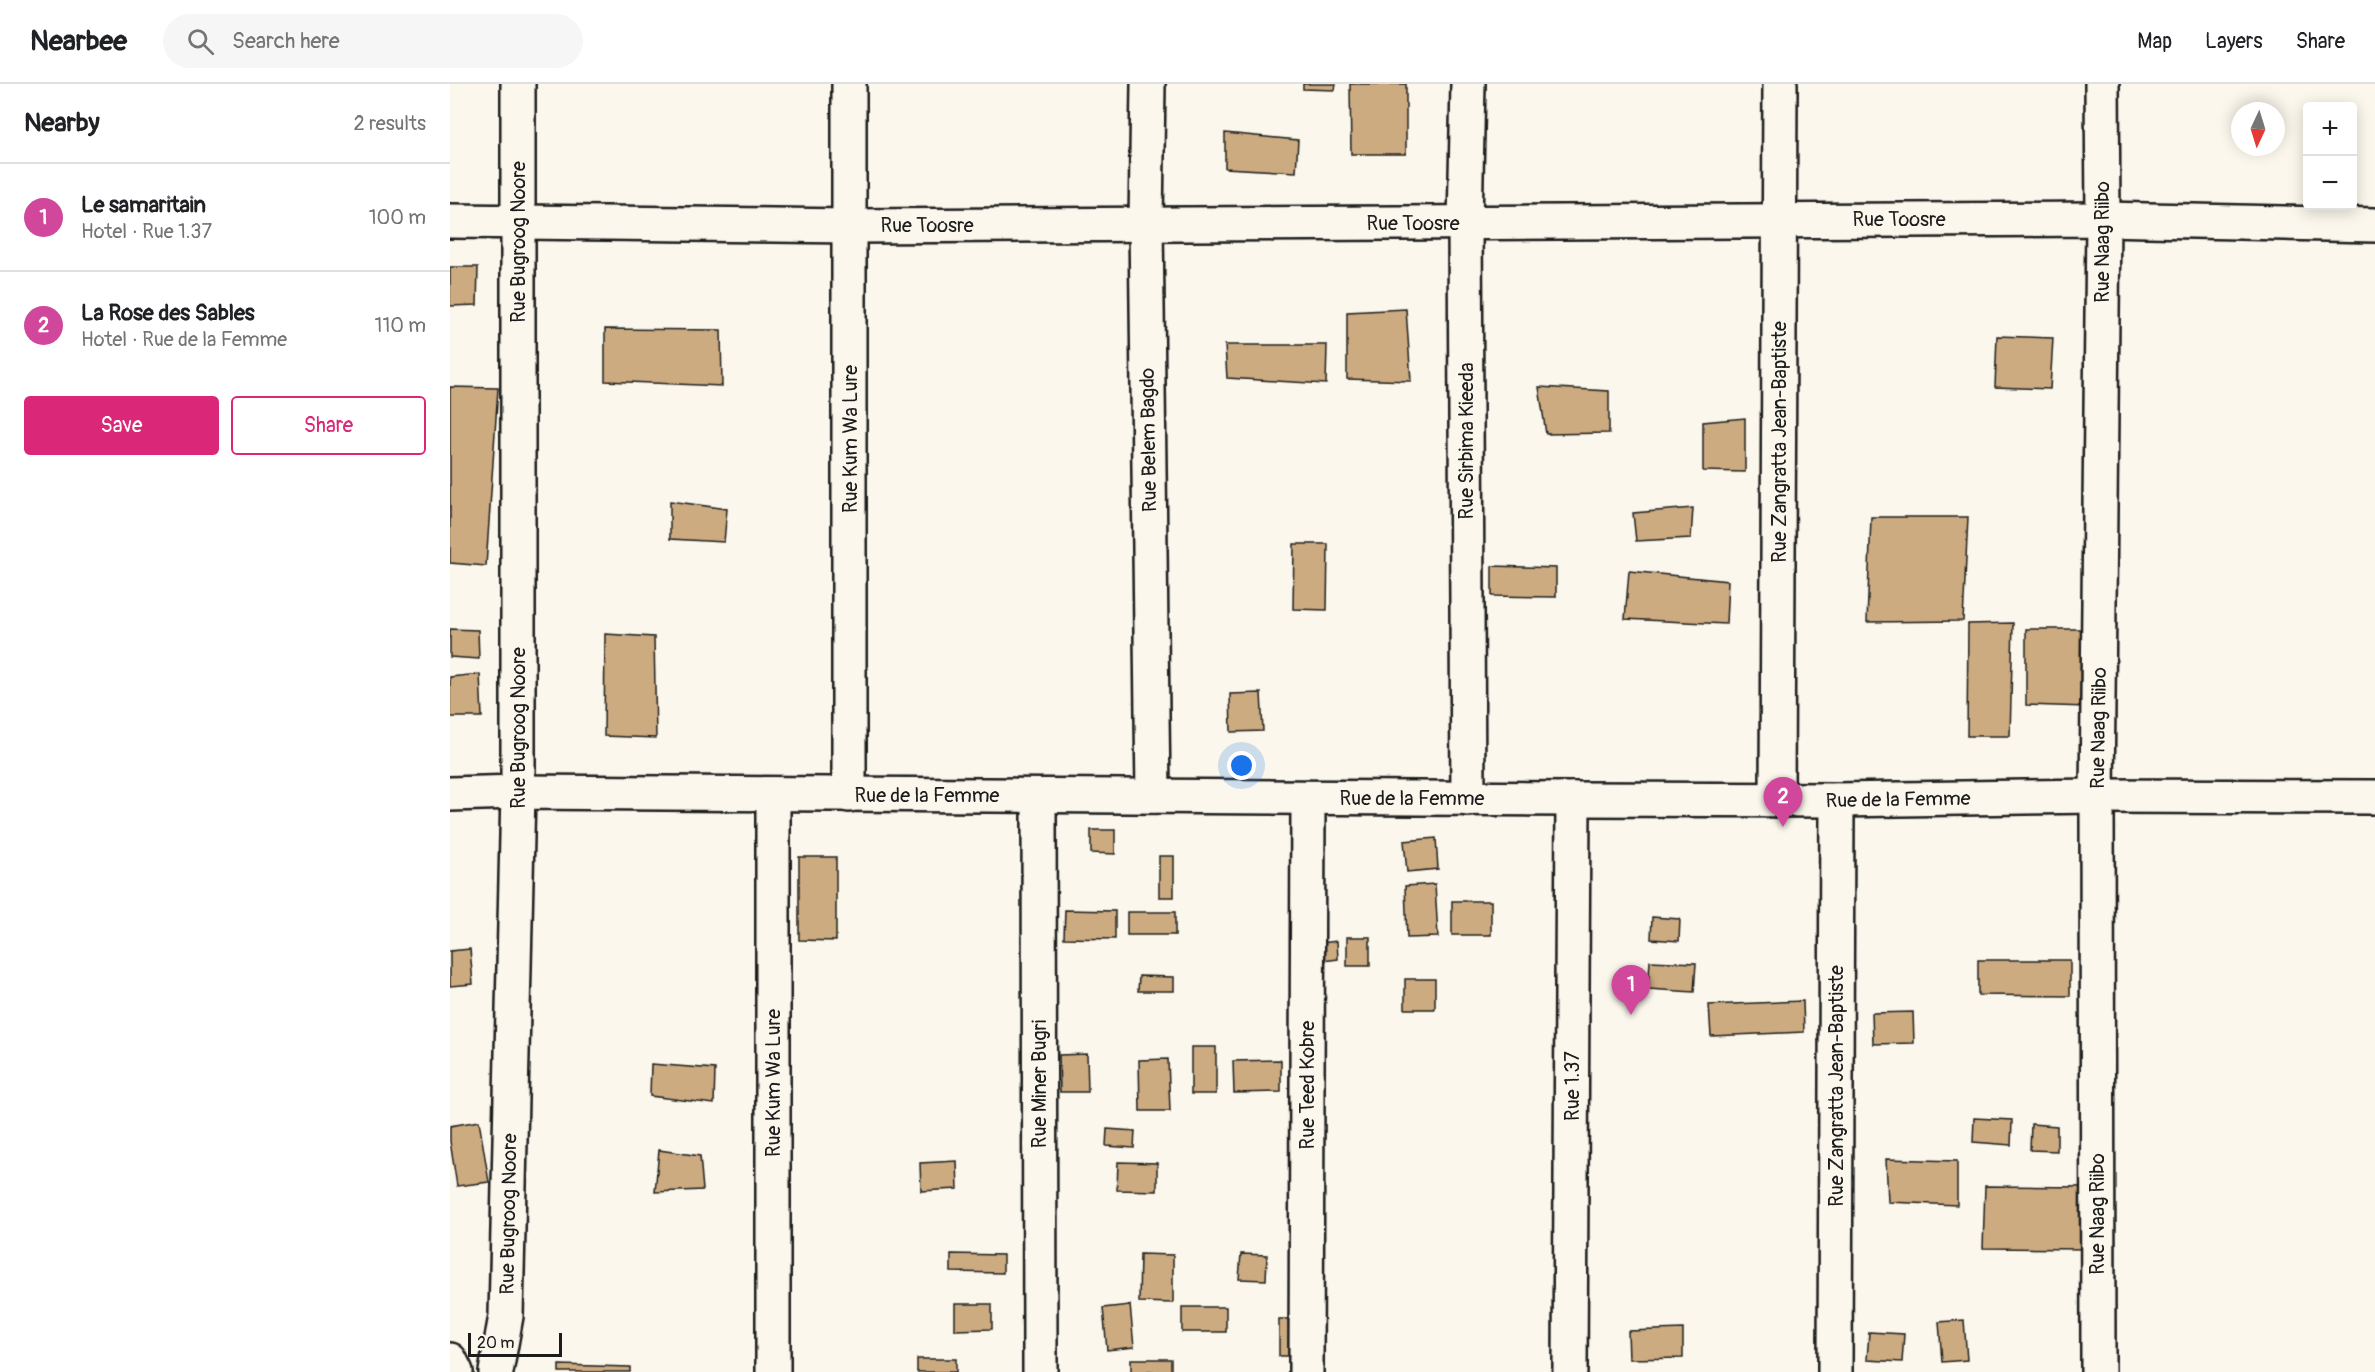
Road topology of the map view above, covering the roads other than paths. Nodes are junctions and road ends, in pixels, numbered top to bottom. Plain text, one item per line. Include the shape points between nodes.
1 (519, 84) edge
2 (849, 84) edge
3 (1148, 84) edge
4 (1468, 84) edge
5 (1780, 84) edge
6 (2102, 84) edge
7 (2103, 219) junction
8 (1780, 220) junction
9 (450, 221) edge
10 (518, 222) junction
11 (1146, 223) junction
12 (1465, 223) junction
13 (2375, 225) edge
14 (850, 226) junction
15 (518, 792) junction
16 (450, 794) edge
17 (773, 794) junction
18 (849, 795) junction
19 (1039, 796) junction
20 (1153, 796) junction
21 (2097, 796) junction
22 (2375, 797) edge
23 (1308, 798) junction
24 (1468, 799) junction
25 (1574, 799) junction
26 (1778, 800) junction
27 (1837, 800) junction
28 (450, 1360) edge
29 (456, 1372) edge
30 (496, 1372) edge
31 (772, 1372) edge
32 (1040, 1372) edge
33 (1306, 1372) edge
34 (1570, 1372) edge
35 (1835, 1372) edge
36 (2098, 1372) edge

1 - 10 street, Rue Bugroog Noore
2 - 14 street, Rue Kum Wa Lure
3 - 11 street, Rue Belem Bagdo
4 - 12 street, Rue Sirbima Kieeda
5 - 8 street, Rue Zangratta Jean-Baptiste
6 - 7 street, Rue Naag Riibo
7 - 8 street, Rue Toosre
7 - 13 street, Rue Toosre
7 - 21 street, Rue Naag Riibo
8 - 12 street, Rue Toosre
8 - 26 street, Rue Zangratta Jean-Baptiste
9 - 10 street, Rue Toosre
10 - 14 street, Rue Toosre
10 - 15 street, Rue Bugroog Noore
11 - 12 street, Rue Toosre
11 - 14 street, Rue Toosre
11 - 20 street, Rue Belem Bagdo
12 - 24 street, Rue Sirbima Kieeda
14 - 18 street, Rue Kum Wa Lure
15 - 16 street, Rue de la Femme
15 - 17 street, Rue de la Femme
15 - 30 street, Rue Bugroog Noore via 506,1316
17 - 18 street, Rue de la Femme
17 - 31 street, Rue Kum Wa Lure
18 - 19 street, Rue de la Femme
19 - 20 street, Rue de la Femme
19 - 32 street, Rue Miner Bugri
20 - 23 street, Rue de la Femme
21 - 22 street, Rue de la Femme
21 - 27 street, Rue de la Femme
21 - 36 street, Rue Naag Riibo
23 - 24 street, Rue de la Femme
23 - 33 street, Rue Teed Kobre
24 - 25 street, Rue de la Femme
25 - 26 street, Rue de la Femme
25 - 34 street, Rue 1.37
26 - 27 street, Rue de la Femme
27 - 35 street, Rue Zangratta Jean-Baptiste
28 - 29 street

